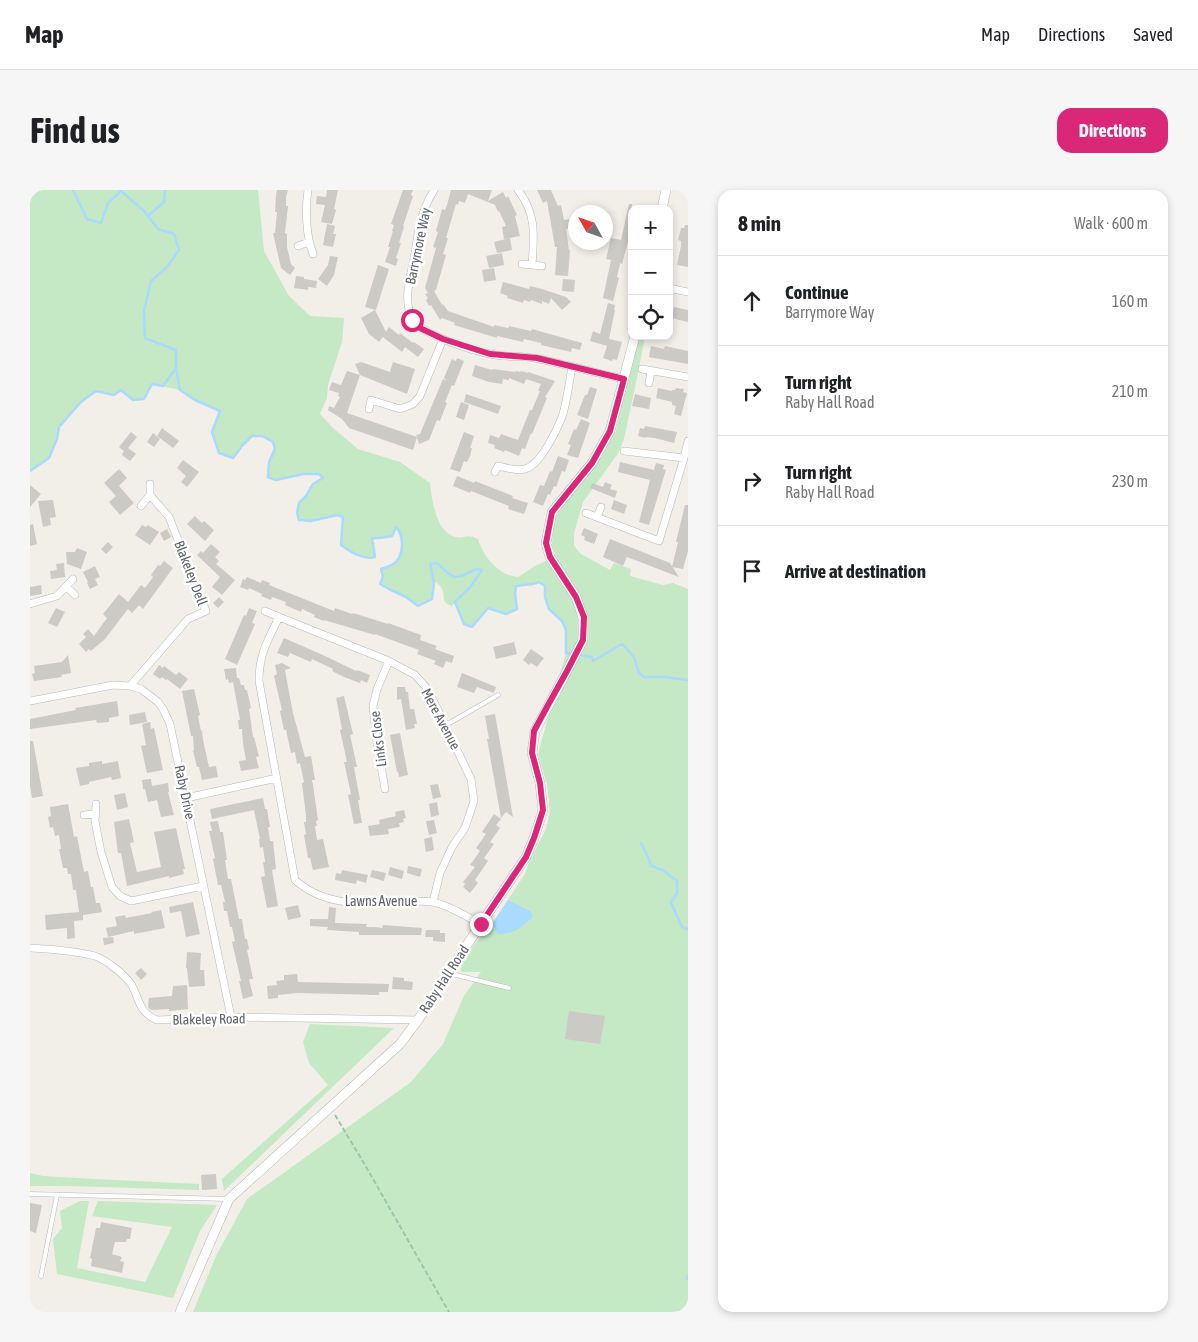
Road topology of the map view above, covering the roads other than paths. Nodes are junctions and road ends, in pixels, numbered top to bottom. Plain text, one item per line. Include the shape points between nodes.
1 (308, 190) edge
2 (434, 190) edge
3 (518, 190) edge
4 (666, 190) edge
5 (663, 205) edge
6 (309, 242) junction
7 (298, 246) dead end
8 (313, 254) dead end
9 (522, 264) dead end
10 (532, 265) junction
11 (542, 266) dead end
12 (673, 289) edge
13 (688, 292) edge
14 (443, 339) junction
15 (633, 340) edge
16 (572, 367) junction
17 (642, 369) dead end
18 (651, 371) junction
19 (688, 377) edge
20 (624, 379) junction
21 (649, 383) dead end
22 (368, 409) dead end
23 (688, 441) edge
24 (624, 451) dead end
25 (684, 458) junction
26 (495, 472) dead end
27 (150, 484) dead end
28 (150, 495) junction
29 (141, 506) dead end
30 (601, 507) dead end
31 (586, 513) dead end
32 (597, 517) junction
33 (73, 579) dead end
34 (66, 586) junction
35 (75, 595) dead end
36 (30, 604) edge
37 (265, 611) dead end
38 (278, 617) junction
39 (389, 661) junction
40 (130, 686) junction
41 (498, 695) dead end
42 (30, 702) edge
43 (446, 725) junction
44 (277, 778) junction
45 (384, 789) dead end
46 (186, 798) junction
47 (96, 804) dead end
48 (84, 814) dead end
49 (96, 814) junction
50 (203, 886) junction
51 (433, 902) junction
52 (481, 924) junction
53 (30, 948) edge
54 (448, 973) junction
55 (509, 988) dead end
56 (231, 1018) junction
57 (418, 1020) junction
58 (30, 1194) edge
59 (57, 1195) junction
60 (228, 1199) junction
61 (41, 1276) dead end
62 (180, 1312) edge

1 - 6 street
2 - 14 street, Barrymore Way via 423,210 408,307 412,320
3 - 10 street via 526,201 535,231
4 - 5 street
6 - 7 street
6 - 8 street
9 - 10 street
10 - 11 street
12 - 13 street
14 - 16 street, Barrymore Way via 490,354 537,358
14 - 22 street via 420,396 413,404 400,409 372,397
15 - 20 street, Raby Hall Road
16 - 20 street, Barrymore Way
16 - 26 street via 562,416 544,452 527,468 517,470 498,466
17 - 18 street
18 - 19 street
18 - 21 street
20 - 52 street, Raby Hall Road via 610,431 592,463 552,512 546,543 550,557 584,617 583,640 534,731 532,753 543,810 534,838 526,857
23 - 25 street
24 - 25 street
25 - 32 street via 659,542
27 - 28 street
28 - 29 street
28 - 40 street, Blakeley Dell via 168,517 206,611 188,619
30 - 32 street
31 - 32 street
33 - 34 street
34 - 35 street
34 - 36 street via 57,596
37 - 38 street, Mere Avenue
38 - 39 street, Mere Avenue
38 - 44 street via 259,667
39 - 43 street, Mere Avenue via 415,675
39 - 45 street, Links Close via 373,706
40 - 42 street, Raby Drive via 114,685
40 - 46 street, Raby Drive via 141,689 163,709 170,724
41 - 43 lane
43 - 51 street, Mere Avenue via 471,779 474,801 465,828 440,873
44 - 46 street
44 - 51 street, Lawns Avenue via 295,880 303,887 331,900 344,902
46 - 50 street, Raby Drive
47 - 49 street
48 - 49 street
49 - 50 street via 101,852 112,887 120,896 131,902
50 - 56 street, Raby Drive
51 - 52 street, Lawns Avenue
52 - 54 street, Raby Hall Road
53 - 56 street, Blakeley Road via 97,956 130,983 142,1009 157,1020
54 - 55 lane
54 - 57 street, Raby Hall Road
56 - 57 street, Blakeley Road
57 - 60 street, Raby Hall Road via 400,1044
58 - 59 lane
59 - 60 lane
59 - 61 lane
60 - 62 street, Raby Hall Road

